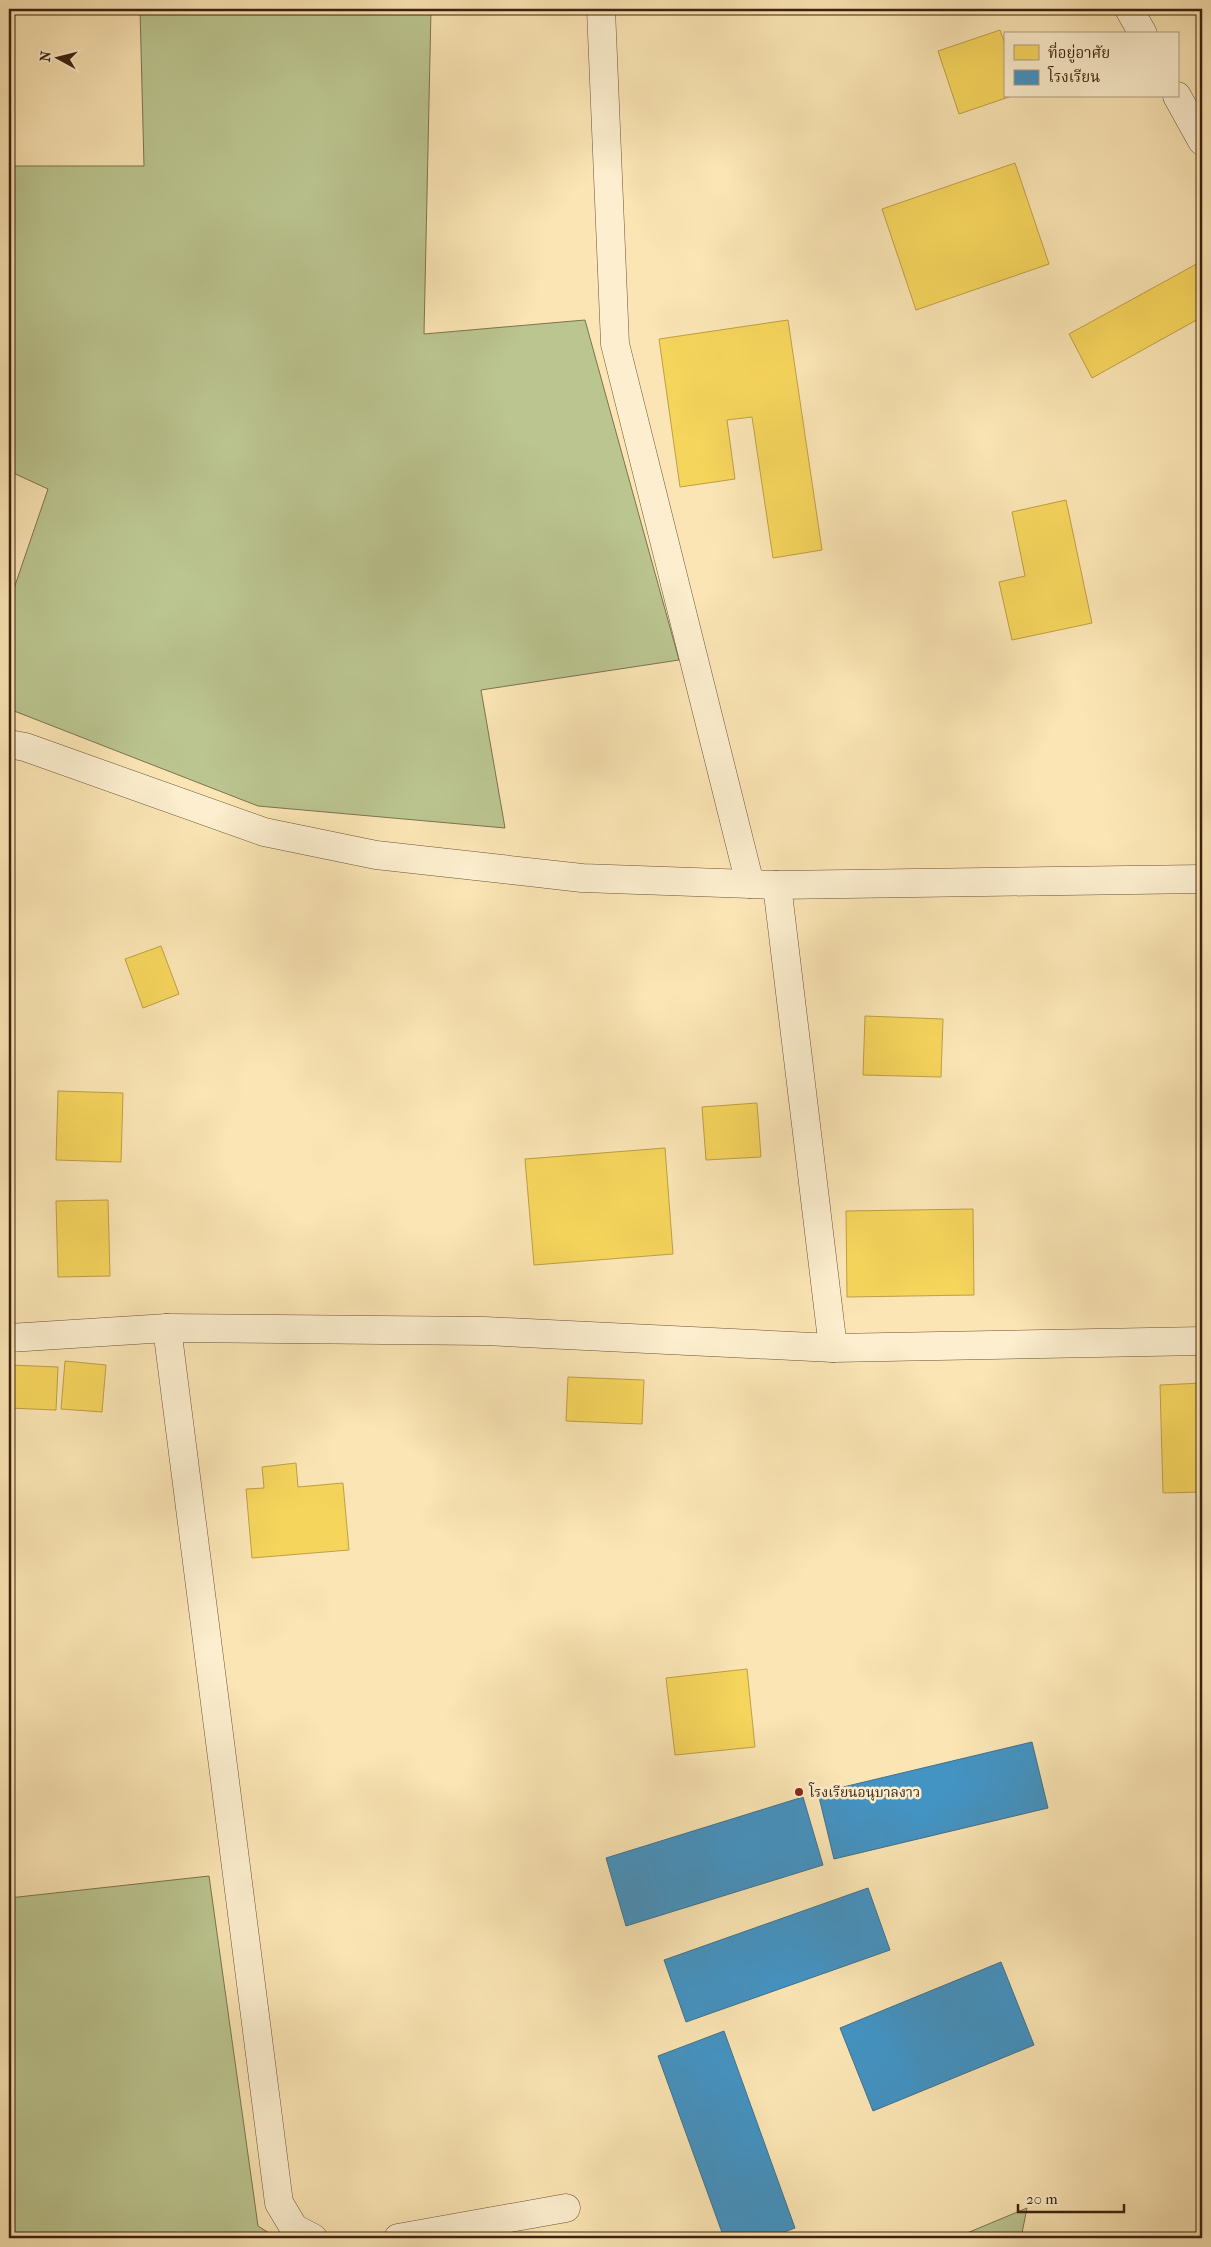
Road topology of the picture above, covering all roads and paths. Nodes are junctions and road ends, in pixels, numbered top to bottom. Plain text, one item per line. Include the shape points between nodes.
1 (601, 9) edge
2 (1129, 9) edge
3 (1142, 32) edge
4 (1178, 98) edge
5 (1202, 141) edge
6 (9, 744) edge
7 (1202, 880) edge
8 (764, 884) junction
9 (167, 1328) junction
10 (9, 1338) edge
11 (1202, 1341) edge
12 (833, 1348) junction
13 (566, 2208) dead end
14 (313, 2238) edge
15 (398, 2238) edge

1 - 8 street via 615,344
2 - 3 street
4 - 5 street
6 - 8 street via 264,832 376,855 582,878
7 - 8 street
8 - 12 street
9 - 10 street
9 - 12 street via 485,1330
9 - 14 street via 279,2203 294,2228
11 - 12 street
13 - 15 street

